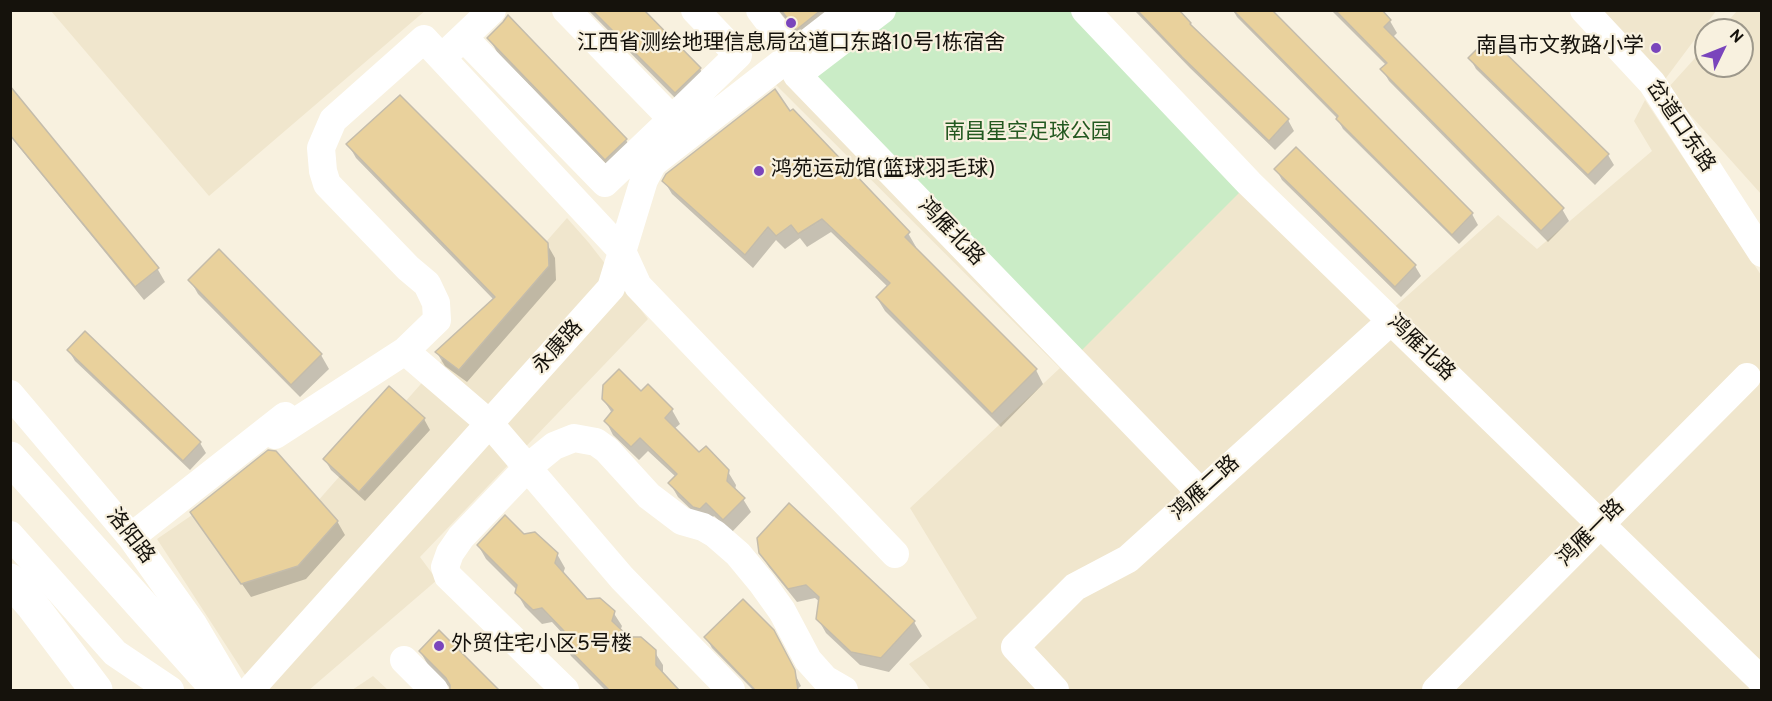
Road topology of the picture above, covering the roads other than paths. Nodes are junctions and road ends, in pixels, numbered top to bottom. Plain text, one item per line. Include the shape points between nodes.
1 (492, 10) edge
2 (566, 10) edge
3 (695, 10) edge
4 (760, 10) edge
5 (882, 10) edge
6 (1085, 10) edge
7 (1584, 10) edge
8 (843, 13) edge
9 (464, 38) junction
10 (433, 48) junction
11 (794, 55) junction
12 (672, 119) junction
13 (622, 250) junction
14 (1761, 253) edge
15 (1391, 321) junction
16 (371, 348) dead end
17 (405, 351) junction
18 (1747, 377) dead end
19 (10, 394) edge
20 (490, 424) junction
21 (275, 435) dead end
22 (10, 458) edge
23 (527, 468) junction
24 (10, 490) edge
25 (1201, 493) junction
26 (1601, 525) junction
27 (10, 535) edge
28 (131, 537) junction
29 (895, 554) dead end
30 (10, 580) edge
31 (404, 660) dead end
32 (1761, 681) edge
33 (96, 690) edge
34 (170, 690) edge
35 (193, 690) edge
36 (218, 690) edge
37 (232, 690) edge
38 (250, 690) edge
39 (434, 690) edge
40 (565, 690) edge
41 (731, 690) edge
42 (844, 690) edge
43 (1056, 690) edge
44 (1436, 690) edge

1 - 9 street
2 - 12 street
3 - 12 street via 738,55
4 - 11 street
5 - 25 street, 鸿雁北路 via 797,75
6 - 15 street, 鸿雁北路 via 1249,183
7 - 14 street, 岔道口东路 via 1652,84
8 - 11 street, 永康路
9 - 10 street
9 - 12 street via 605,183
10 - 13 street
10 - 17 street via 333,120 321,148 327,184 427,285 436,303 437,320
11 - 13 street, 永康路 via 653,163
13 - 20 street, 永康路 via 611,288
13 - 29 street via 638,286
15 - 25 street, 鸿雁二路
15 - 26 street, 鸿雁北路
16 - 28 street
17 - 20 street
17 - 21 street
18 - 26 street, 鸿雁一路
19 - 28 street, 洛阳路
20 - 23 street
20 - 38 street, 永康路
22 - 36 main road, 洛阳路
23 - 40 street via 461,537 445,567 448,576
23 - 41 street via 622,578
23 - 42 street via 554,446 574,438 596,442 649,496 682,521 703,526 738,554 782,611 808,660 825,679
24 - 35 main road
25 - 43 street, 鸿雁二路 via 1128,559 1075,587 1015,647
26 - 32 street, 鸿雁北路
26 - 44 street, 鸿雁一路
27 - 34 street via 115,653
28 - 37 street, 洛阳路 via 193,624
30 - 33 main road
31 - 39 street

